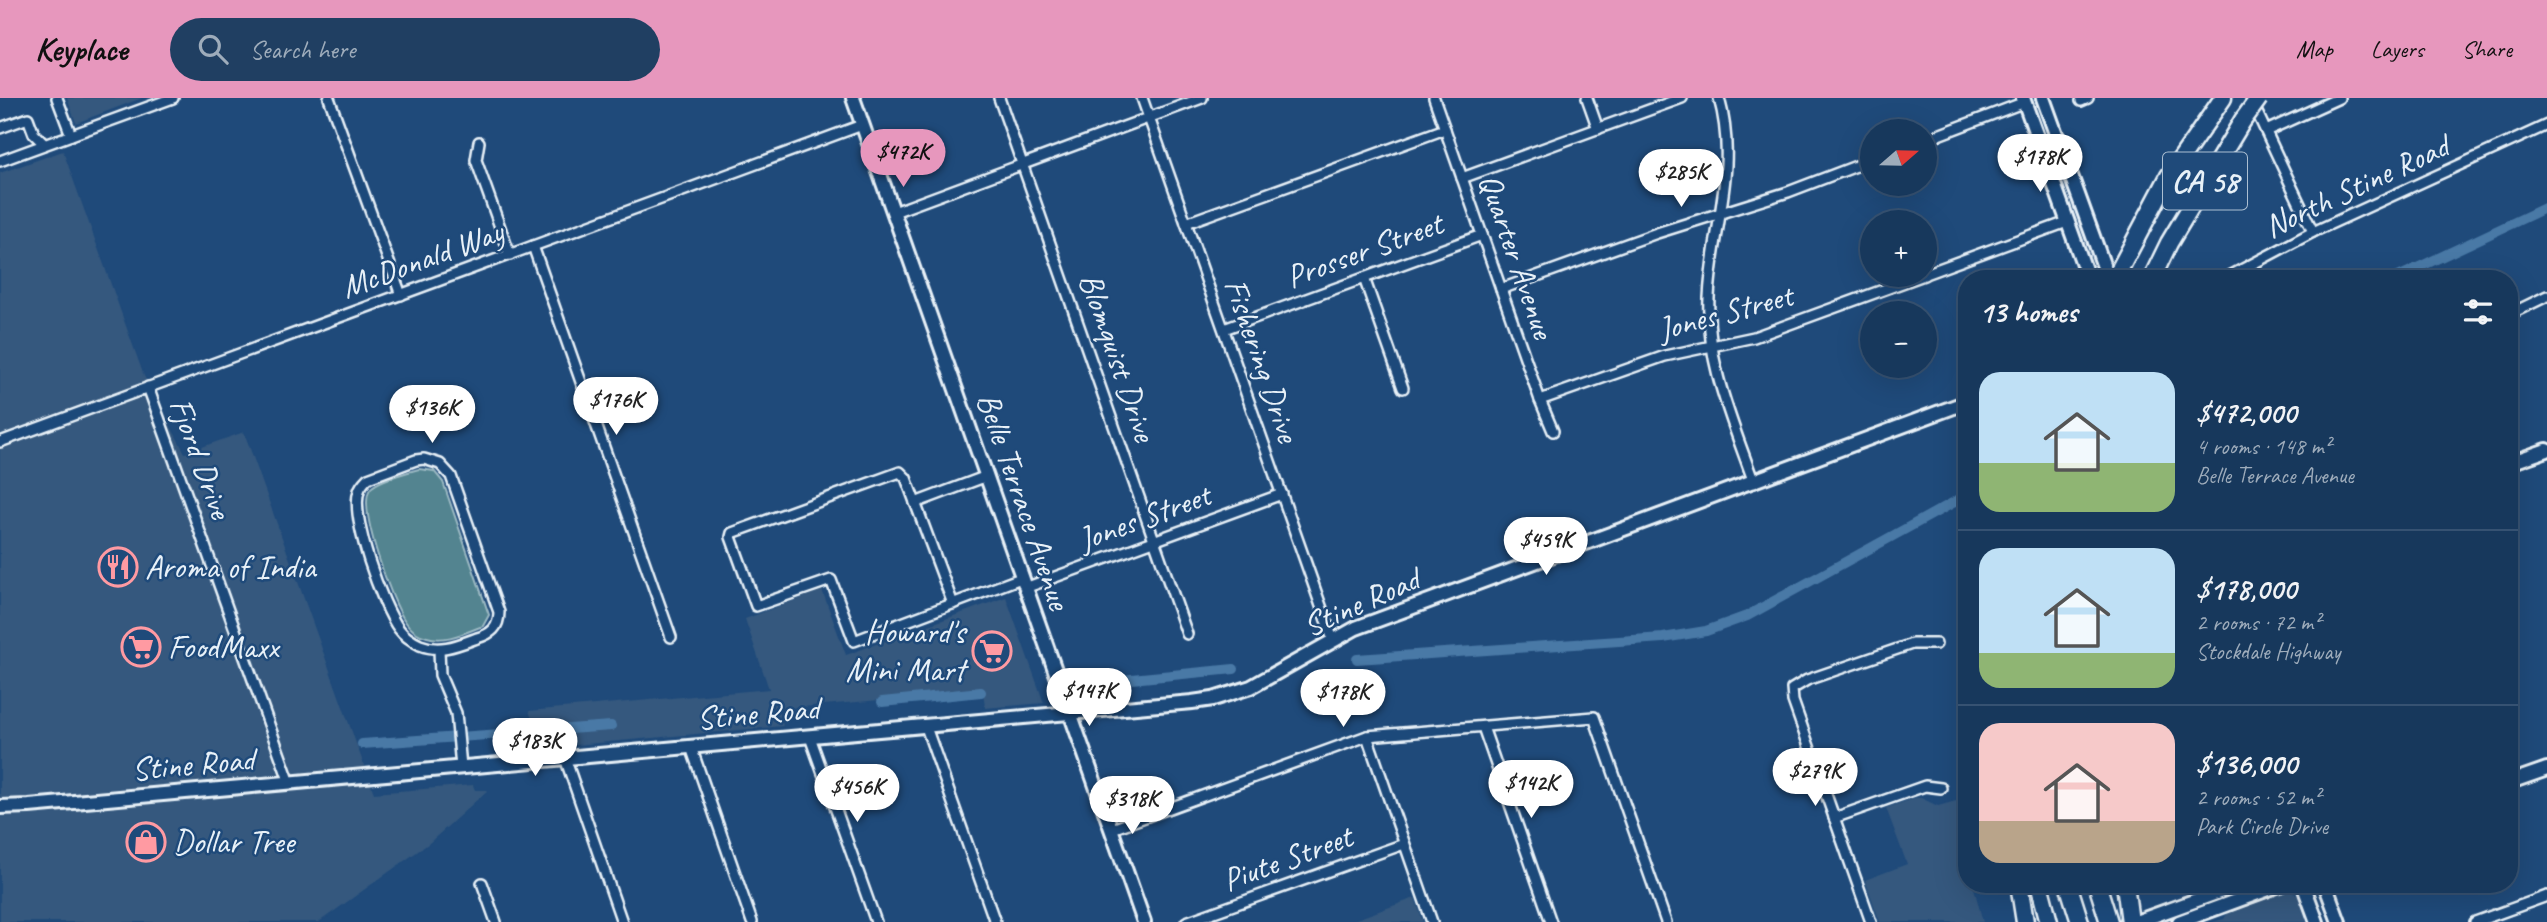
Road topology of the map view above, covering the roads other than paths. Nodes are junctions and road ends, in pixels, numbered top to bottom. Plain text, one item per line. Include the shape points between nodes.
1 (57, 98) edge
2 (173, 98) edge
3 (329, 98) edge
4 (853, 98) edge
5 (999, 98) edge
6 (1142, 98) edge
7 (1202, 98) edge
8 (1434, 98) edge
9 (1587, 98) edge
10 (1682, 98) edge
11 (1719, 98) edge
12 (2043, 98) edge
13 (2223, 98) edge
14 (2251, 98) edge
15 (2259, 98) edge
16 (2339, 98) edge
17 (2024, 100) edge
18 (1149, 117) junction
19 (862, 125) junction
20 (2547, 125) edge
21 (0, 128) edge
22 (1445, 129) junction
23 (1598, 129) junction
24 (2266, 131) junction
25 (71, 135) junction
26 (1937, 135) edge
27 (479, 142) dead end
28 (44, 144) junction
29 (0, 161) edge
30 (1022, 164) junction
31 (1860, 165) edge
32 (1462, 178) junction
33 (894, 212) junction
34 (1721, 213) junction
35 (2067, 222) junction
36 (1186, 223) junction
37 (2313, 232) junction
38 (1482, 235) junction
39 (533, 246) junction
40 (510, 255) junction
41 (1937, 269) edge
42 (2085, 270) edge
43 (2105, 270) edge
44 (2119, 270) edge
45 (2156, 270) edge
46 (2241, 270) edge
47 (1364, 278) junction
48 (1889, 287) edge
49 (1501, 289) junction
50 (401, 295) junction
51 (2547, 296) edge
52 (2518, 310) edge
53 (1224, 329) junction
54 (1712, 347) junction
55 (148, 387) junction
56 (1403, 388) dead end
57 (1540, 400) junction
58 (1958, 405) edge
59 (1553, 431) dead end
60 (0, 442) edge
61 (2547, 450) edge
62 (2518, 460) edge
63 (987, 476) junction
64 (1754, 483) junction
65 (1282, 494) junction
66 (915, 503) junction
67 (1154, 541) junction
68 (1023, 583) junction
69 (953, 604) junction
70 (1187, 634) dead end
71 (671, 638) dead end
72 (1333, 640) junction
73 (1936, 644) dead end
74 (439, 649) junction
75 (1070, 713) junction
76 (926, 727) junction
77 (1483, 727) junction
78 (1367, 736) junction
79 (810, 737) junction
80 (691, 747) junction
81 (565, 758) junction
82 (461, 767) junction
83 (2547, 769) edge
84 (2518, 779) edge
85 (290, 783) junction
86 (1941, 788) dead end
87 (0, 807) edge
88 (1834, 818) junction
89 (1111, 829) junction
90 (1405, 844) junction
91 (482, 883) dead end
92 (2020, 893) edge
93 (2041, 893) edge
94 (2070, 893) edge
95 (2100, 893) edge
96 (2126, 893) edge
97 (2216, 893) edge
98 (2258, 893) edge
99 (2307, 893) edge
100 (2328, 893) edge
101 (2547, 896) edge
102 (2106, 915) edge
103 (2079, 919) edge
104 (496, 922) edge
105 (622, 922) edge
106 (752, 922) edge
107 (876, 922) edge
108 (995, 922) edge
109 (1144, 922) edge
110 (1186, 922) edge
111 (1432, 922) edge
112 (1551, 922) edge
113 (1666, 922) edge
114 (1871, 922) edge
115 (2025, 922) edge
116 (2049, 922) edge
117 (2130, 922) edge
118 (2136, 922) edge
119 (2179, 922) edge
120 (2317, 922) edge
121 (2339, 922) edge
122 (2475, 922) edge

1 - 25 street
2 - 25 street
3 - 50 street
4 - 19 street, Belle Terrace Avenue
5 - 30 street, Blomquist Drive
6 - 18 street, Fishering Drive
7 - 18 street
8 - 22 street, Quarter Avenue
9 - 23 street
10 - 23 street
11 - 34 street via 1728,157
12 - 43 street
13 - 44 highway, CA 58 via 2155,201
14 - 24 street
15 - 45 highway, CA 58, bridge
16 - 24 street
17 - 26 street
17 - 35 street
18 - 30 street
18 - 36 street, Fishering Drive
19 - 33 street, Belle Terrace Avenue
19 - 39 street, McDonald Way
20 - 37 street, North Stine Road
21 - 28 street via 28,118
22 - 32 street, Quarter Avenue
22 - 36 street
23 - 32 street
24 - 37 street
25 - 28 street
27 - 40 street via 477,160
28 - 29 street
30 - 33 street
30 - 67 street, Blomquist Drive
31 - 34 street
32 - 38 street, Quarter Avenue
33 - 63 street, Belle Terrace Avenue
34 - 49 street
34 - 54 street via 1709,299
35 - 41 street, Jones Street
35 - 42 street
36 - 53 street, Fishering Drive
37 - 46 street, North Stine Road
38 - 47 street, Prosser Street
38 - 49 street, Quarter Avenue
39 - 40 street, McDonald Way
39 - 71 street
40 - 50 street, McDonald Way
47 - 53 street, Prosser Street
47 - 56 street
48 - 54 street, Jones Street via 1754,337
49 - 57 street, Quarter Avenue
50 - 55 street, McDonald Way
51 - 52 street
53 - 65 street, Fishering Drive
54 - 57 street, Jones Street via 1654,359
54 - 64 street via 1722,393
55 - 60 street, McDonald Way
55 - 85 street, Fjord Drive
57 - 59 street, Quarter Avenue
58 - 64 street, Stine Road
61 - 62 street
63 - 66 street
63 - 68 street, Belle Terrace Avenue
64 - 72 street, Stine Road
65 - 67 street, Jones Street
65 - 72 street, Fishering Drive
66 - 69 street
66 - 69 street, Jones Street via 901,472 732,533 731,540 756,606 831,580 854,641
67 - 68 street, Jones Street
67 - 70 street, Blomquist Drive
68 - 69 street, Jones Street
68 - 75 street, Belle Terrace Avenue
72 - 75 street, Stine Road via 1271,678 1231,694
73 - 88 street via 1912,644 1793,689 1793,701
74 - 74 street via 486,635 496,626 499,612 451,476 440,464 424,459 368,478 357,499 374,576 395,623 410,639
74 - 82 street via 440,675 458,729
75 - 76 street, Stine Road
75 - 89 street, Belle Terrace Avenue
76 - 79 street, Stine Road
76 - 108 street
77 - 78 street
77 - 112 street
77 - 113 street via 1594,717
78 - 89 street
78 - 90 street
79 - 80 street, Stine Road
79 - 107 street
80 - 81 street, Stine Road
80 - 106 street
81 - 82 street, Stine Road
81 - 105 street
82 - 85 street, Stine Road
83 - 84 street
85 - 87 street, Stine Road
86 - 88 street via 1925,786
88 - 114 street
89 - 109 street, Belle Terrace Avenue
90 - 110 street, Piute Street
90 - 111 street
91 - 104 street
92 - 115 highway
93 - 116 highway
94 - 103 highway
95 - 102 highway
96 - 117 highway
97 - 118 street
98 - 119 street
99 - 120 street
100 - 121 street
101 - 122 street

